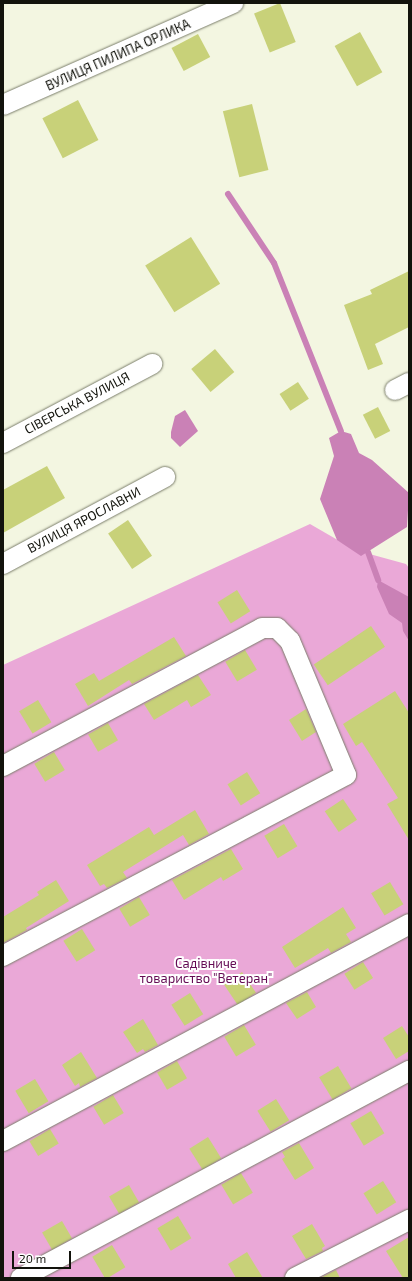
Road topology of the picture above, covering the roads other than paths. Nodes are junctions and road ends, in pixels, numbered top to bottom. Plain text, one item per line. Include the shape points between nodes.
1 (232, 3) edge
2 (3, 105) edge
3 (152, 364) dead end
4 (3, 443) edge
5 (166, 477) dead end
6 (3, 564) edge
7 (3, 766) edge
8 (409, 924) edge
9 (3, 956) edge
10 (409, 1071) edge
11 (3, 1141) edge
12 (409, 1220) edge
13 (21, 1278) edge
14 (295, 1278) edge

1 - 2 street, ВУЛИЦЯ ПИЛИПА ОРЛИКА
3 - 4 street, СІВЕРСЬКА ВУЛИЦЯ
5 - 6 street, ВУЛИЦЯ ЯРОСЛАВНИ
7 - 9 street via 262,628 277,628 290,640 346,775
8 - 11 street
10 - 13 street
12 - 14 street

